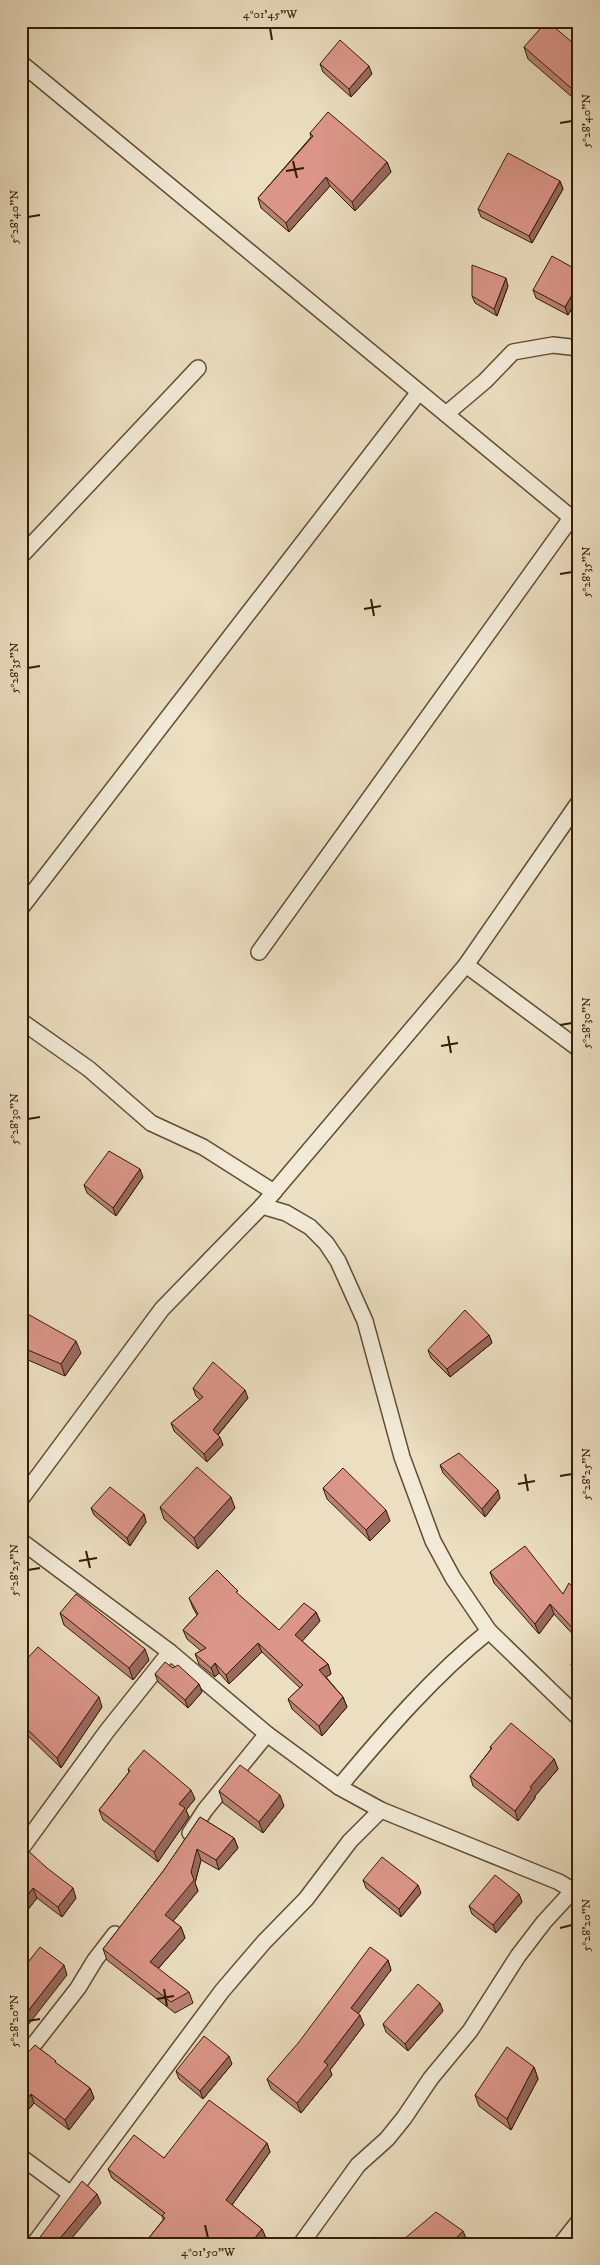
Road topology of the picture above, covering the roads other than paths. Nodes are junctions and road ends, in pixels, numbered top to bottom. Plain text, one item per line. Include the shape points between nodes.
1 (21, 63) edge
2 (579, 348) edge
3 (198, 368) dead end
4 (419, 392) junction
5 (446, 414) junction
6 (575, 521) edge
7 (21, 556) edge
8 (579, 802) edge
9 (573, 820) edge
10 (21, 908) edge
11 (259, 952) dead end
12 (466, 965) junction
13 (21, 1021) edge
14 (579, 1049) edge
15 (274, 1192) junction
16 (262, 1206) junction
17 (21, 1499) edge
18 (21, 1541) edge
19 (489, 1631) junction
20 (170, 1652) junction
21 (579, 1718) edge
22 (267, 1734) junction
23 (339, 1787) junction
24 (381, 1810) junction
25 (182, 1845) edge
26 (21, 1849) edge
27 (576, 1887) edge
28 (125, 1922) edge
29 (21, 2062) edge
30 (21, 2157) edge
31 (72, 2194) junction
32 (579, 2221) edge
33 (34, 2244) edge
34 (301, 2244) edge
35 (561, 2244) edge

1 - 4 street
2 - 5 street via 553,345 513,352
3 - 7 street
4 - 5 street
4 - 10 street
5 - 6 street
6 - 11 street
8 - 9 street
9 - 12 street
12 - 14 street
12 - 15 street
13 - 15 street via 89,1069 151,1123 203,1147
15 - 16 street
16 - 17 street via 162,1309
16 - 19 street via 310,1227 326,1242 338,1261 365,1321 402,1457 434,1541 469,1604
18 - 20 street
19 - 21 street
19 - 23 street via 459,1655
20 - 22 street
20 - 26 street via 107,1731
22 - 23 street
22 - 25 street via 205,1810
23 - 24 street
24 - 27 street
24 - 31 street via 222,1991
27 - 34 street via 518,1956 470,2031 431,2078 404,2118 387,2139 358,2165
28 - 29 street
30 - 31 street
31 - 33 street
32 - 35 street

